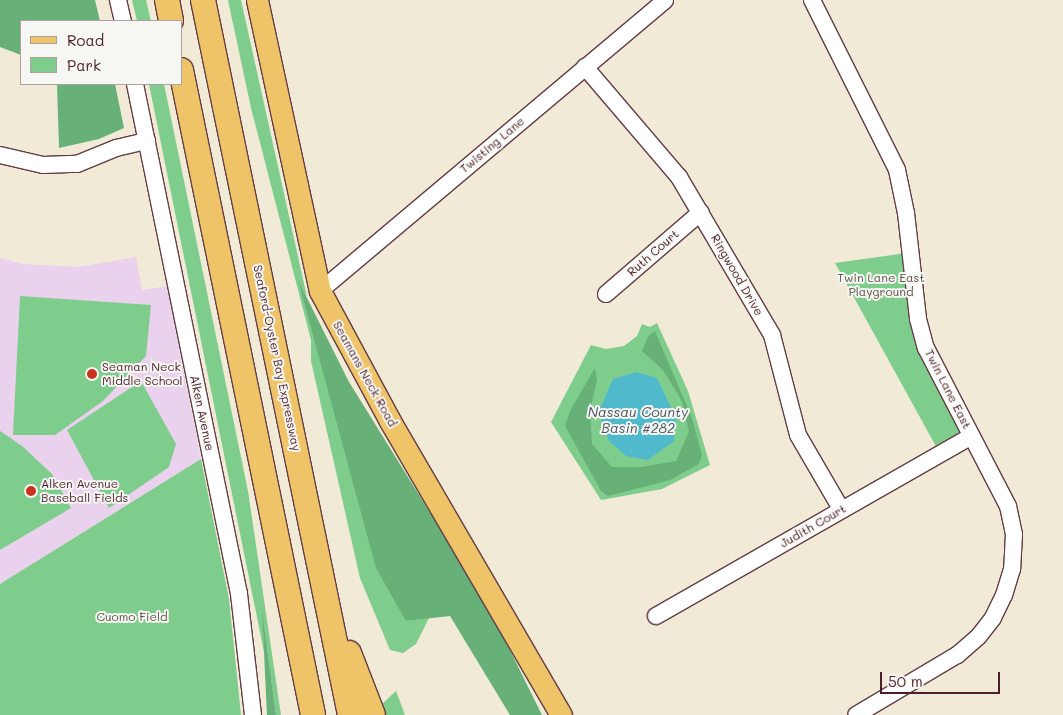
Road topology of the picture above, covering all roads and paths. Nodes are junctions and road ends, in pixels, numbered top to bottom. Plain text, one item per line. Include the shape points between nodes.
1 (118, 0) edge
2 (167, 0) edge
3 (203, 0) edge
4 (257, 0) edge
5 (665, 0) edge
6 (812, 0) edge
7 (123, 20) edge
8 (171, 20) edge
9 (586, 67) junction
10 (182, 75) edge
11 (135, 85) edge
12 (147, 142) junction
13 (0, 154) edge
14 (701, 212) junction
15 (320, 291) junction
16 (606, 294) dead end
17 (971, 436) junction
18 (841, 509) junction
19 (323, 584) junction
20 (288, 592) junction
21 (656, 616) dead end
22 (253, 715) edge
23 (301, 715) edge
24 (313, 715) edge
25 (350, 715) edge
26 (372, 715) edge
27 (561, 715) edge
28 (856, 715) edge

1 - 7 street
2 - 8 highway
3 - 19 highway, Seaford-Oyster Bay Expressway
4 - 15 main road, Seamans Neck Road
5 - 9 street, Twisting Lane
6 - 17 street, Twin Lane East via 897,170 906,212 918,319 926,348
9 - 14 street, Ringwood Drive via 680,177
9 - 15 street, Twisting Lane
10 - 20 highway
11 - 12 street, Alken Avenue
12 - 13 street via 116,148 77,164 43,165
12 - 22 street, Alken Avenue via 239,594
14 - 16 street, Ruth Court
14 - 18 street, Ringwood Drive via 772,335 798,435
15 - 27 main road, Seamans Neck Road via 390,421
17 - 18 street, Judith Court
17 - 28 street, Twin Lane East via 1008,506 1014,534 1012,569 1004,595 993,618 957,655
18 - 21 street, Judith Court
19 - 25 highway, Seaford-Oyster Bay Expressway
19 - 26 highway
20 - 23 highway
20 - 24 highway

